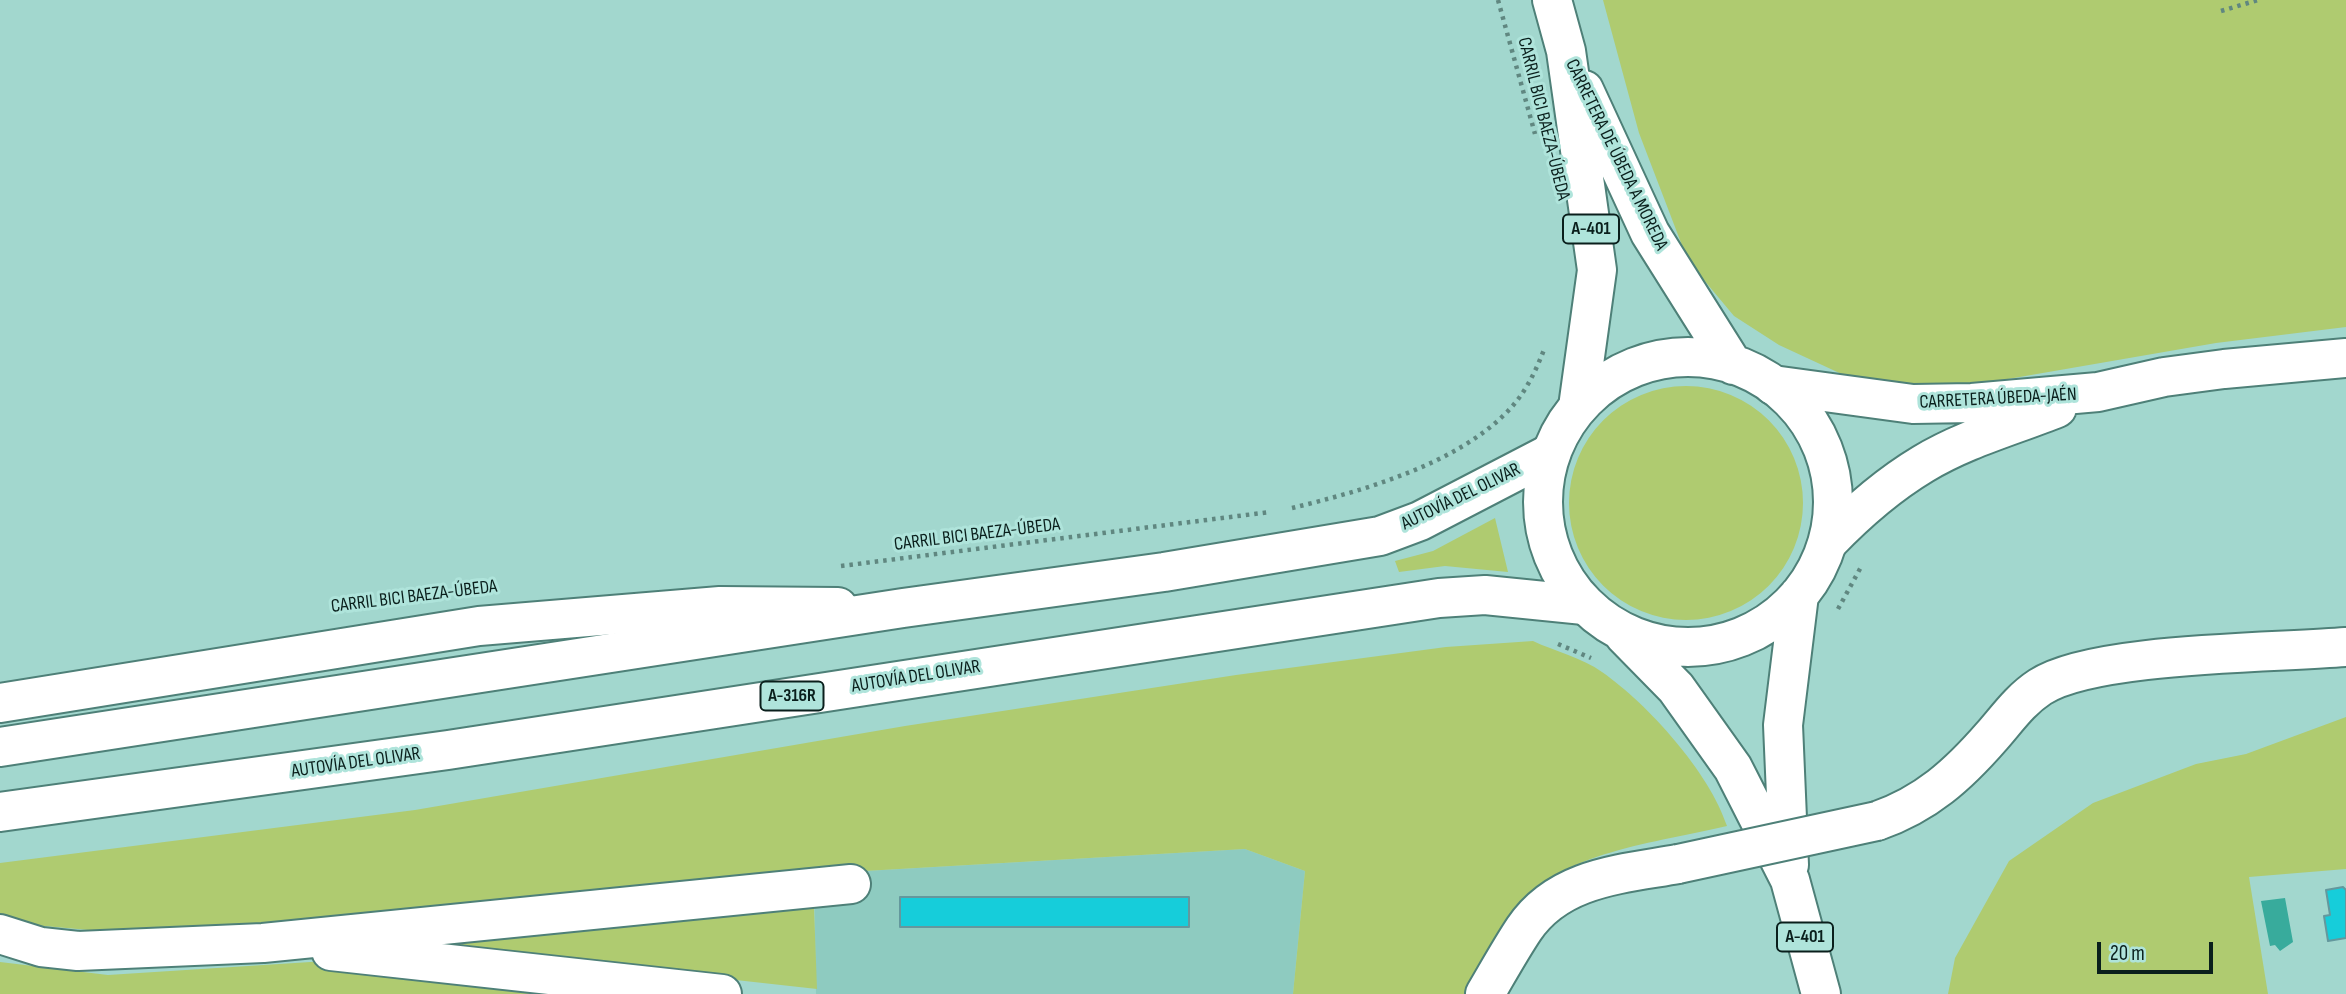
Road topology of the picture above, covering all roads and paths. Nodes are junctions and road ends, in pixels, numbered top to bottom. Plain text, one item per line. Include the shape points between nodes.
1 (1498, 0) edge
2 (1552, 0) edge
3 (2258, 0) edge
4 (2221, 10) dead end
5 (1566, 51) junction
6 (1538, 146) dead end
7 (1547, 340) dead end
8 (2346, 358) edge
9 (1733, 365) junction
10 (1773, 384) junction
11 (2098, 392) junction
12 (1578, 407) junction
13 (1550, 453) junction
14 (1286, 509) dead end
15 (1273, 511) dead end
16 (1828, 542) junction
17 (1866, 558) dead end
18 (839, 566) dead end
19 (1799, 596) junction
20 (1584, 605) junction
21 (903, 608) junction
22 (1834, 620) dead end
23 (1620, 631) junction
24 (1554, 643) dead end
25 (2346, 647) edge
26 (1599, 663) dead end
27 (0, 702) edge
28 (0, 747) edge
29 (0, 812) edge
30 (1790, 880) junction
31 (850, 884) dead end
32 (0, 934) edge
33 (262, 943) junction
34 (648, 989) edge
35 (722, 994) edge
36 (1485, 994) edge
37 (1821, 994) edge

1 - 6 path, CARRIL BICI BAEZA-ÚBEDA
2 - 5 main road, CARRETERA DE ÚBEDA A MOREDA / A-401
3 - 4 path
5 - 9 main road, CARRETERA DE ÚBEDA A MOREDA / A-401 via 1650,233
5 - 12 main road, CARRETERA DE ÚBEDA A MOREDA / A-401 via 1597,270
7 - 14 path via 1534,376 1507,412 1485,430 1404,474 1348,495
8 - 11 main road, CARRETERA ÚBEDA-JAÉN via 2212,370
9 - 10 main road, A-401
9 - 12 main road, A-401 via 1691,357 1649,362 1610,379
10 - 11 main road, CARRETERA ÚBEDA-JAÉN via 1913,404
10 - 16 main road, A-401 via 1805,416 1826,455 1833,498
11 - 16 main road, CARRETERA ÚBEDA-JAÉN via 1923,464
12 - 13 main road, A-401
13 - 20 main road, A-401 via 1542,494 1546,534 1560,572
13 - 21 main road, AUTOVÍA DEL OLIVAR via 1420,521 1380,536
15 - 18 path, CARRIL BICI BAEZA-ÚBEDA
16 - 19 main road, A-401
17 - 22 path
19 - 23 main road, A-401 via 1762,627 1716,645 1667,646
19 - 30 main road, A-401 via 1783,725
20 - 23 main road, A-401
20 - 29 main road, AUTOVÍA DEL OLIVAR / A-316R via 1485,595 1439,598 448,750
21 - 27 main road via 720,606 479,626
21 - 28 main road, AUTOVÍA DEL OLIVAR
23 - 30 main road, A-401 via 1676,688 1713,737
24 - 26 path
25 - 36 main road, bridge via 2144,661 2053,679 2024,699 1957,775 1913,806 1877,821 1606,877 1559,894 1525,927
30 - 37 main road, A-401
31 - 33 main road
32 - 33 main road via 41,947 78,951
33 - 34 main road
34 - 35 main road

